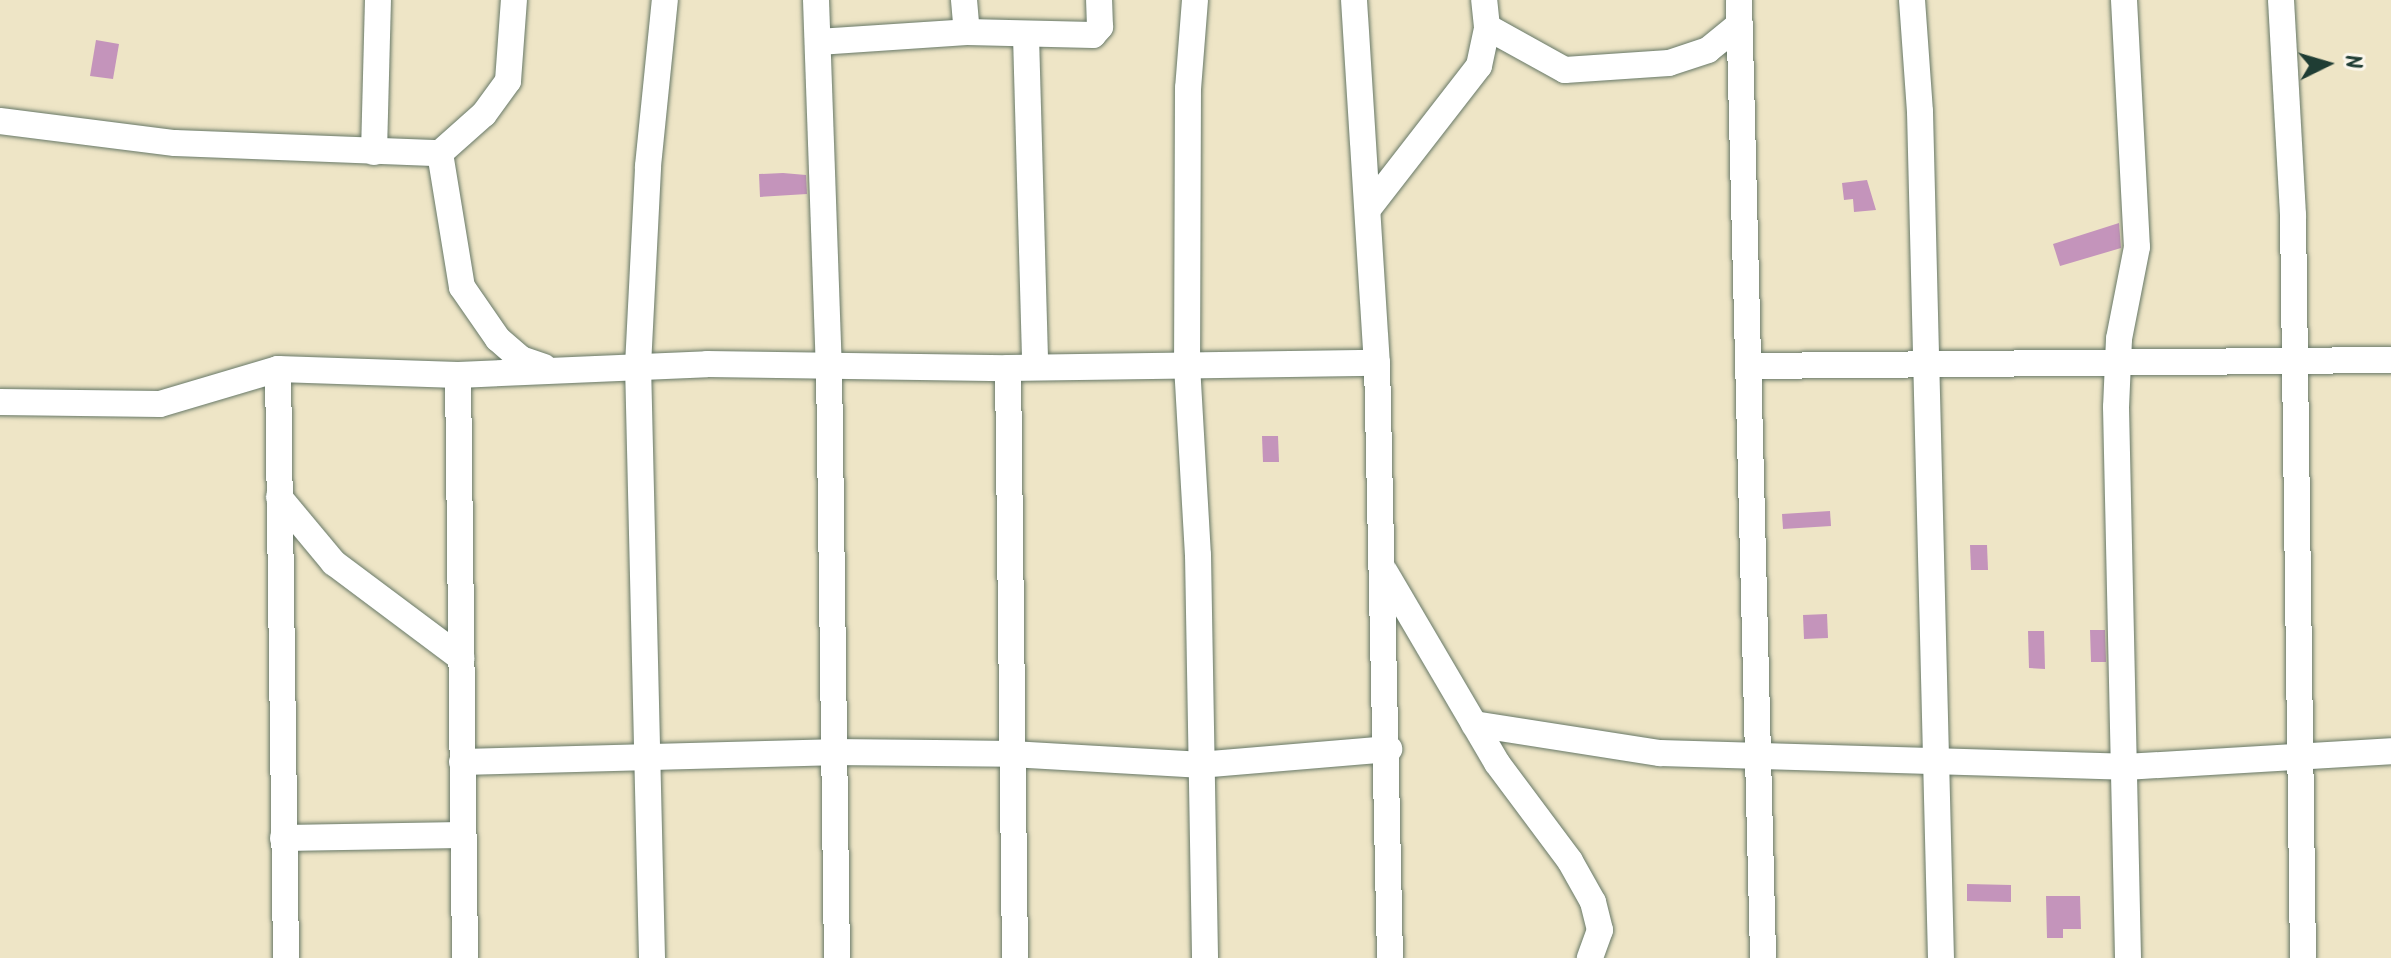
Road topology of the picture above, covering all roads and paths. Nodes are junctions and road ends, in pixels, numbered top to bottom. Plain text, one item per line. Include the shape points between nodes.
1 (378, 0) edge
2 (514, 0) edge
3 (665, 0) edge
4 (816, 0) edge
5 (964, 0) edge
6 (1099, 0) edge
7 (1195, 0) edge
8 (1354, 0) edge
9 (1484, 0) edge
10 (1912, 0) edge
11 (2124, 0) edge
12 (2281, 0) edge
13 (1739, 12) edge
14 (1487, 27) junction
15 (967, 32) junction
16 (1026, 36) junction
17 (818, 42) junction
18 (0, 121) edge
19 (374, 152) junction
20 (440, 153) junction
21 (1368, 209) junction
22 (2294, 359) junction
23 (2391, 360) edge
24 (2118, 361) junction
25 (1377, 363) junction
26 (1925, 363) junction
27 (829, 365) junction
28 (1187, 365) junction
29 (638, 366) junction
30 (1750, 366) junction
31 (1035, 367) junction
32 (1008, 368) junction
33 (278, 369) junction
34 (551, 370) junction
35 (458, 375) junction
36 (0, 402) edge
37 (279, 497) junction
38 (1383, 569) junction
39 (461, 658) junction
40 (1474, 724) junction
41 (1389, 749) junction
42 (2391, 751) edge
43 (832, 752) junction
44 (1759, 752) junction
45 (1011, 754) junction
46 (2302, 755) junction
47 (650, 759) junction
48 (1934, 761) junction
49 (462, 762) junction
50 (1199, 765) junction
51 (2125, 767) junction
52 (463, 835) junction
53 (283, 838) junction
54 (286, 958) edge
55 (465, 958) edge
56 (652, 958) edge
57 (837, 958) edge
58 (1015, 958) edge
59 (1205, 958) edge
60 (1390, 958) edge
61 (1590, 958) edge
62 (1763, 958) edge
63 (1941, 958) edge
64 (2128, 958) edge
65 (2303, 958) edge

1 - 19 street
2 - 20 street via 508,81 484,114
3 - 29 street via 648,166
4 - 17 street
5 - 15 street
6 - 16 street via 1098,33
7 - 28 street via 1188,88
8 - 21 street
9 - 14 street
10 - 26 street
11 - 24 street via 2137,247
12 - 22 street
13 - 14 street via 1708,50 1669,63 1565,70
13 - 30 street
14 - 21 street via 1479,66
15 - 16 street
15 - 17 street
16 - 31 street
17 - 27 street
18 - 19 street via 175,143
19 - 20 street
20 - 34 street via 462,287 498,339 521,359
21 - 25 street
22 - 23 street
22 - 24 street
22 - 46 street
24 - 26 street
24 - 51 street
25 - 28 street
25 - 38 street
26 - 30 street
26 - 48 street
27 - 29 street
27 - 32 street
27 - 43 street
28 - 31 street
28 - 50 street via 1198,555
29 - 34 street
29 - 47 street
30 - 44 street
31 - 32 street
32 - 45 street
33 - 35 street
33 - 36 street via 160,404
33 - 37 street
34 - 35 street
35 - 39 street
37 - 39 street via 334,563
37 - 53 street
38 - 40 street
38 - 41 street
39 - 49 street
40 - 44 street via 1660,753
40 - 61 street via 1593,902 1600,930
41 - 50 street
41 - 60 street
42 - 46 street
43 - 45 street
43 - 47 street
43 - 57 street
44 - 48 street
44 - 62 street
45 - 50 street
45 - 58 street
46 - 51 street
46 - 65 street
47 - 49 street
47 - 56 street
48 - 51 street
48 - 63 street
49 - 52 street
50 - 59 street
51 - 64 street
52 - 53 street
52 - 55 street
53 - 54 street

